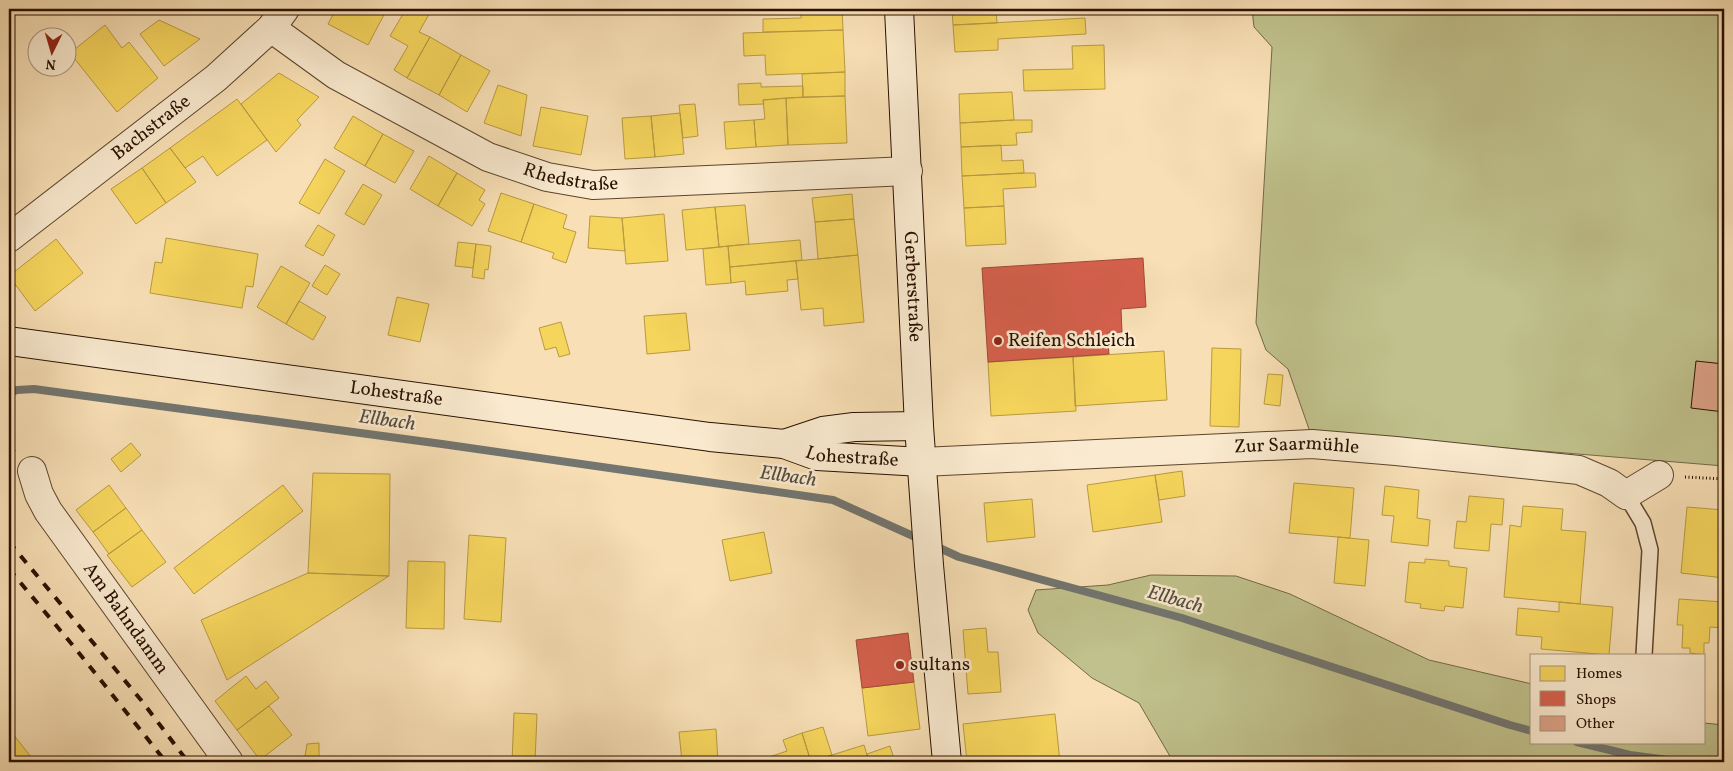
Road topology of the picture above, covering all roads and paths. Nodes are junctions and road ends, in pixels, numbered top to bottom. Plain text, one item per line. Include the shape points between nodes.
1 (899, 9) edge
2 (278, 18) edge
3 (908, 172) junction
4 (9, 238) edge
5 (9, 341) edge
6 (919, 426) junction
7 (784, 444) junction
8 (922, 462) junction
9 (32, 471) dead end
10 (1659, 475) joint
11 (1724, 479) edge
12 (1626, 495) junction
13 (1644, 654) edge
14 (229, 762) edge
15 (947, 762) edge

1 - 3 street, Gerberstraße
2 - 3 street, Rhedstraße via 336,75 488,158 548,177 592,185
2 - 4 street, Bachstraße via 216,78
3 - 6 street, Gerberstraße
5 - 7 street, Lohestraße via 710,437
6 - 7 street, Lohestraße via 823,431
6 - 8 street, Gerberstraße
7 - 8 street, Lohestraße via 818,456
8 - 12 street, Zur Saarmühle via 1312,444 1579,470 1609,483
8 - 15 street, Gerberstraße
9 - 14 street, Am Bahndamm via 48,511
10 - 11 path
10 - 12 street
12 - 13 lane via 1643,523 1650,550

